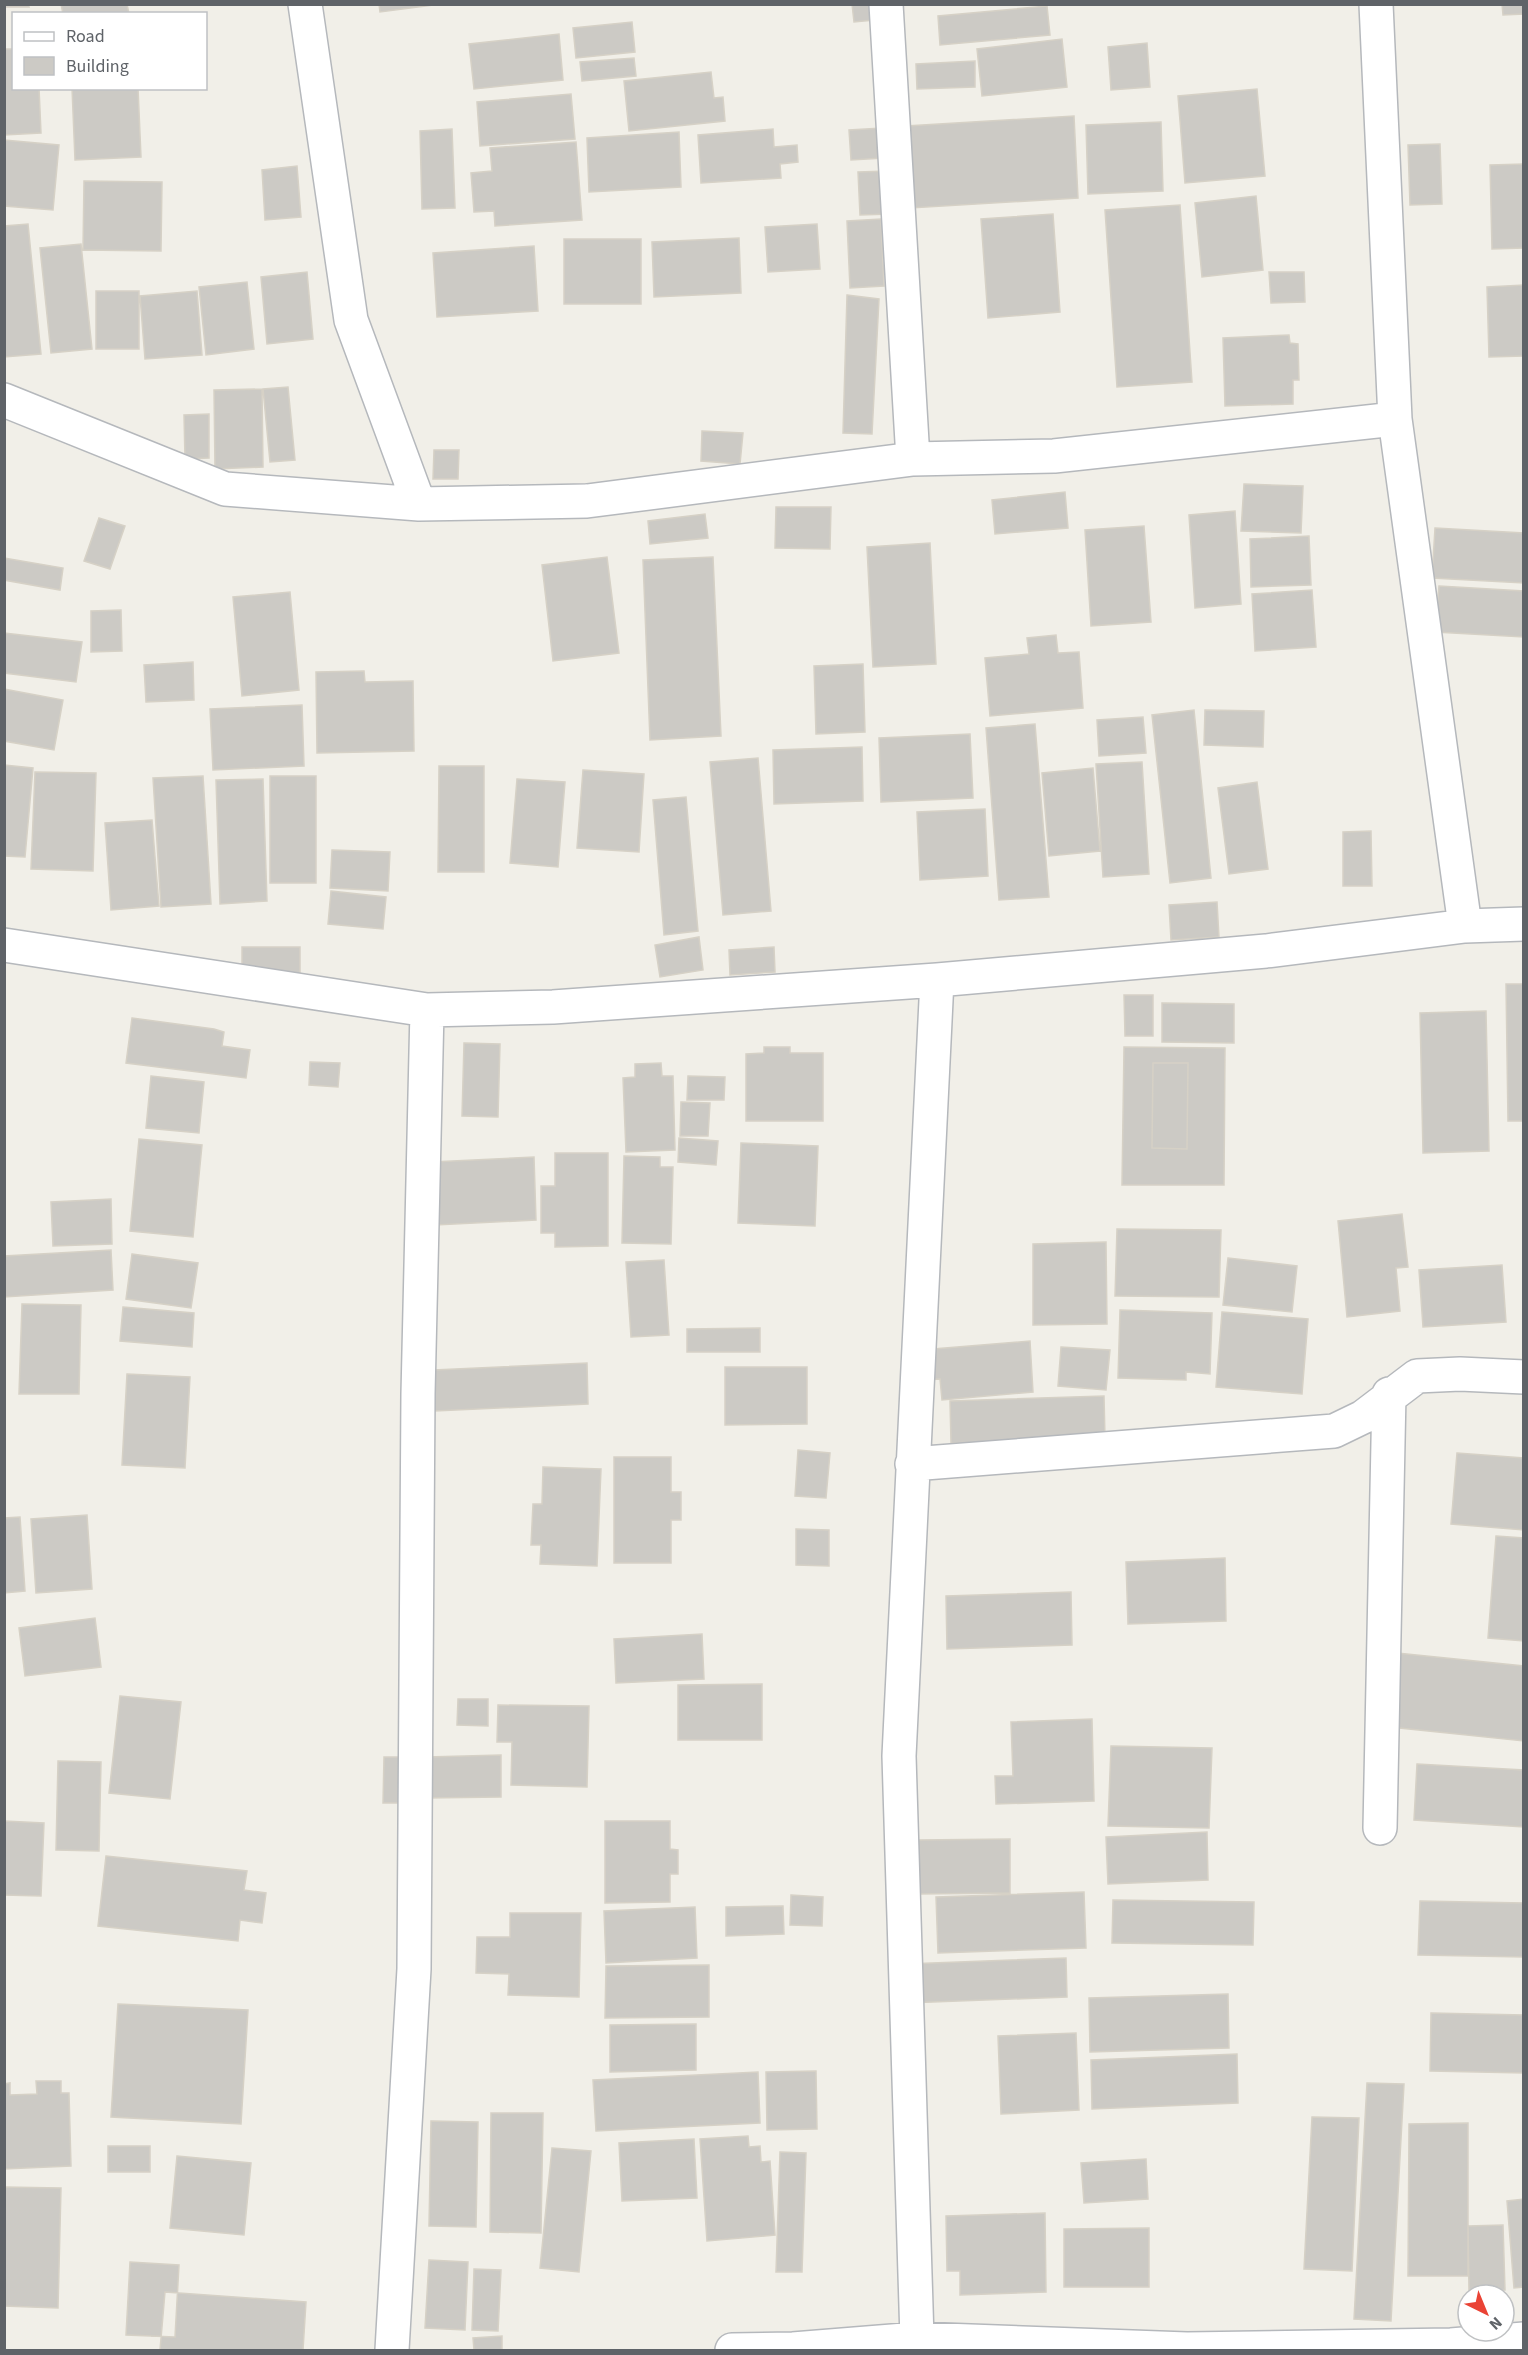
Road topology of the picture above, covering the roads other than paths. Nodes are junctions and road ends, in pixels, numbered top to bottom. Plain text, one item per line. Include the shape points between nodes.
1 (305, 4) edge
2 (886, 4) edge
3 (1376, 4) edge
4 (4, 400) edge
5 (1395, 419) junction
6 (914, 459) junction
7 (419, 504) junction
8 (1524, 924) edge
9 (1465, 926) junction
10 (4, 945) edge
11 (937, 980) junction
12 (427, 1010) junction
13 (1524, 1377) edge
14 (1389, 1394) junction
15 (912, 1464) junction
16 (1380, 1828) dead end
17 (917, 2339) junction
18 (1524, 2339) edge
19 (392, 2350) edge
20 (732, 2350) edge

1 - 7 street via 351,320
2 - 6 street
3 - 5 street
4 - 7 street via 225,489
5 - 6 street via 1054,456
5 - 9 street
6 - 7 street via 587,501
8 - 9 street
9 - 11 street via 1266,951
10 - 12 street
11 - 12 street via 553,1007
11 - 15 street
12 - 19 street via 418,1394 414,1969
13 - 14 street via 1417,1376
14 - 15 street via 1363,1417 1334,1431
14 - 16 street
15 - 17 street via 899,1756
17 - 18 street via 1187,2349 1451,2345
17 - 20 street

